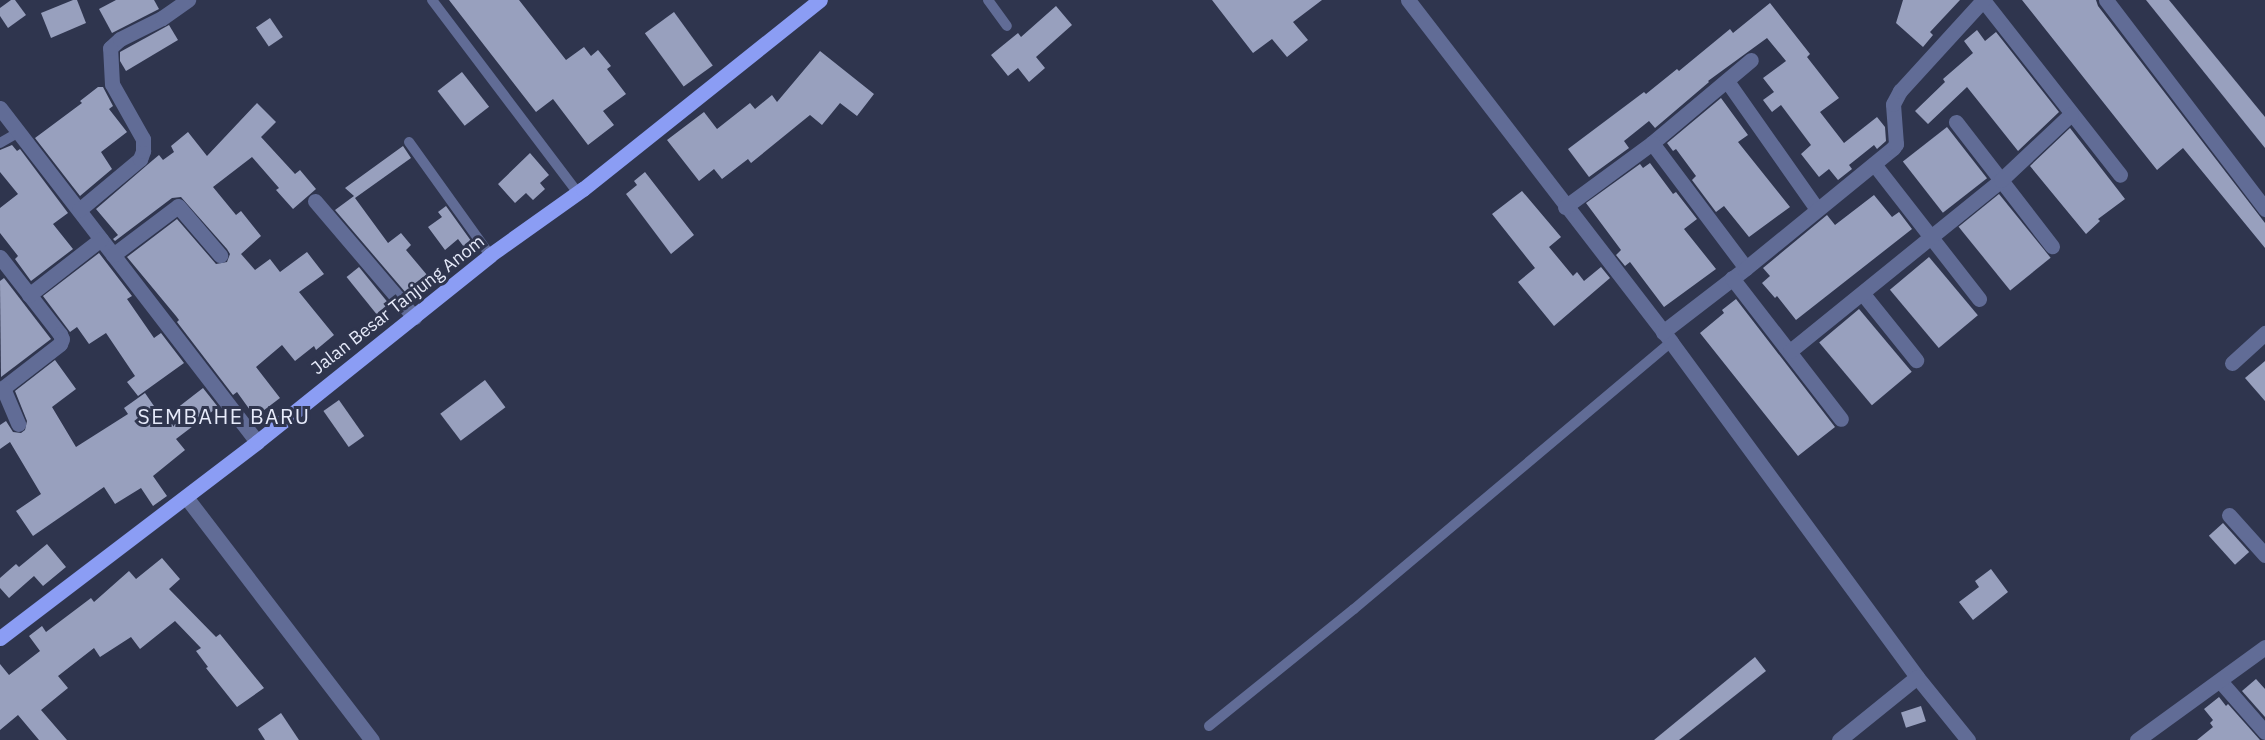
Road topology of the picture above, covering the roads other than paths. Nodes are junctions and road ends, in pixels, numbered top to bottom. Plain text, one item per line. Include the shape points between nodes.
1 (188, 0) edge
2 (432, 0) edge
3 (820, 0) edge
4 (988, 0) edge
5 (1408, 0) edge
6 (1983, 0) edge
7 (2106, 0) edge
8 (1007, 26) dead end
9 (1751, 60) dead end
10 (1727, 81) junction
11 (0, 108) edge
12 (2072, 114) junction
13 (1956, 122) dead end
14 (19, 132) junction
15 (409, 142) dead end
16 (0, 143) edge
17 (1653, 143) junction
18 (1874, 164) junction
19 (2120, 175) dead end
20 (2001, 180) junction
21 (577, 192) junction
22 (315, 201) dead end
23 (1565, 207) junction
24 (1817, 209) junction
25 (2265, 209) edge
26 (79, 210) junction
27 (1930, 238) junction
28 (101, 240) junction
29 (2052, 246) dead end
30 (113, 255) junction
31 (220, 255) dead end
32 (490, 255) junction
33 (0, 256) edge
34 (1746, 268) junction
35 (1732, 278) junction
36 (1863, 294) junction
37 (29, 295) junction
38 (1979, 300) dead end
39 (414, 317) junction
40 (2265, 333) edge
41 (1667, 337) junction
42 (1790, 351) junction
43 (1916, 360) dead end
44 (2232, 363) dead end
45 (1841, 419) dead end
46 (18, 424) dead end
47 (257, 441) junction
48 (186, 497) junction
49 (2229, 515) dead end
50 (2265, 555) edge
51 (0, 638) edge
52 (2265, 647) edge
53 (1917, 677) junction
54 (2220, 681) junction
55 (1209, 726) dead end
56 (2265, 732) edge
57 (372, 740) edge
58 (1839, 740) edge
59 (1968, 740) edge
60 (2137, 740) edge

1 - 26 street via 110,48 112,84 143,139 143,151 140,159
2 - 21 lane
3 - 21 main road, Jalan Besar Tanjung Anom
4 - 8 lane
5 - 23 street
6 - 12 street
6 - 18 street via 1900,91 1893,104 1896,144
7 - 25 street
9 - 10 street
10 - 17 street
10 - 24 street
11 - 14 street
12 - 19 street
12 - 20 street
13 - 20 street
14 - 16 lane
14 - 26 street
15 - 32 lane
17 - 23 street
17 - 34 street
18 - 24 street
18 - 27 street
20 - 27 street
20 - 29 street
21 - 32 main road, Jalan Besar Tanjung Anom
22 - 39 street
23 - 41 street
24 - 34 street
26 - 28 street
27 - 36 street
27 - 38 street
28 - 30 street
28 - 37 street
30 - 31 street via 178,206
30 - 47 street
32 - 39 main road, Jalan Besar Tanjung Anom
33 - 37 street
34 - 35 street
35 - 41 street
35 - 42 street
36 - 42 street
36 - 43 street
37 - 46 street via 62,339 3,388
39 - 47 main road, Jalan Besar Tanjung Anom
40 - 44 street
41 - 53 street
41 - 55 lane via 1354,609
42 - 45 street
47 - 48 main road, Jalan Besar Tanjung Anom
48 - 51 main road, Jalan Besar Tanjung Anom
48 - 57 street
49 - 50 street
52 - 54 street
53 - 58 street
53 - 59 street
54 - 56 street
54 - 60 street

